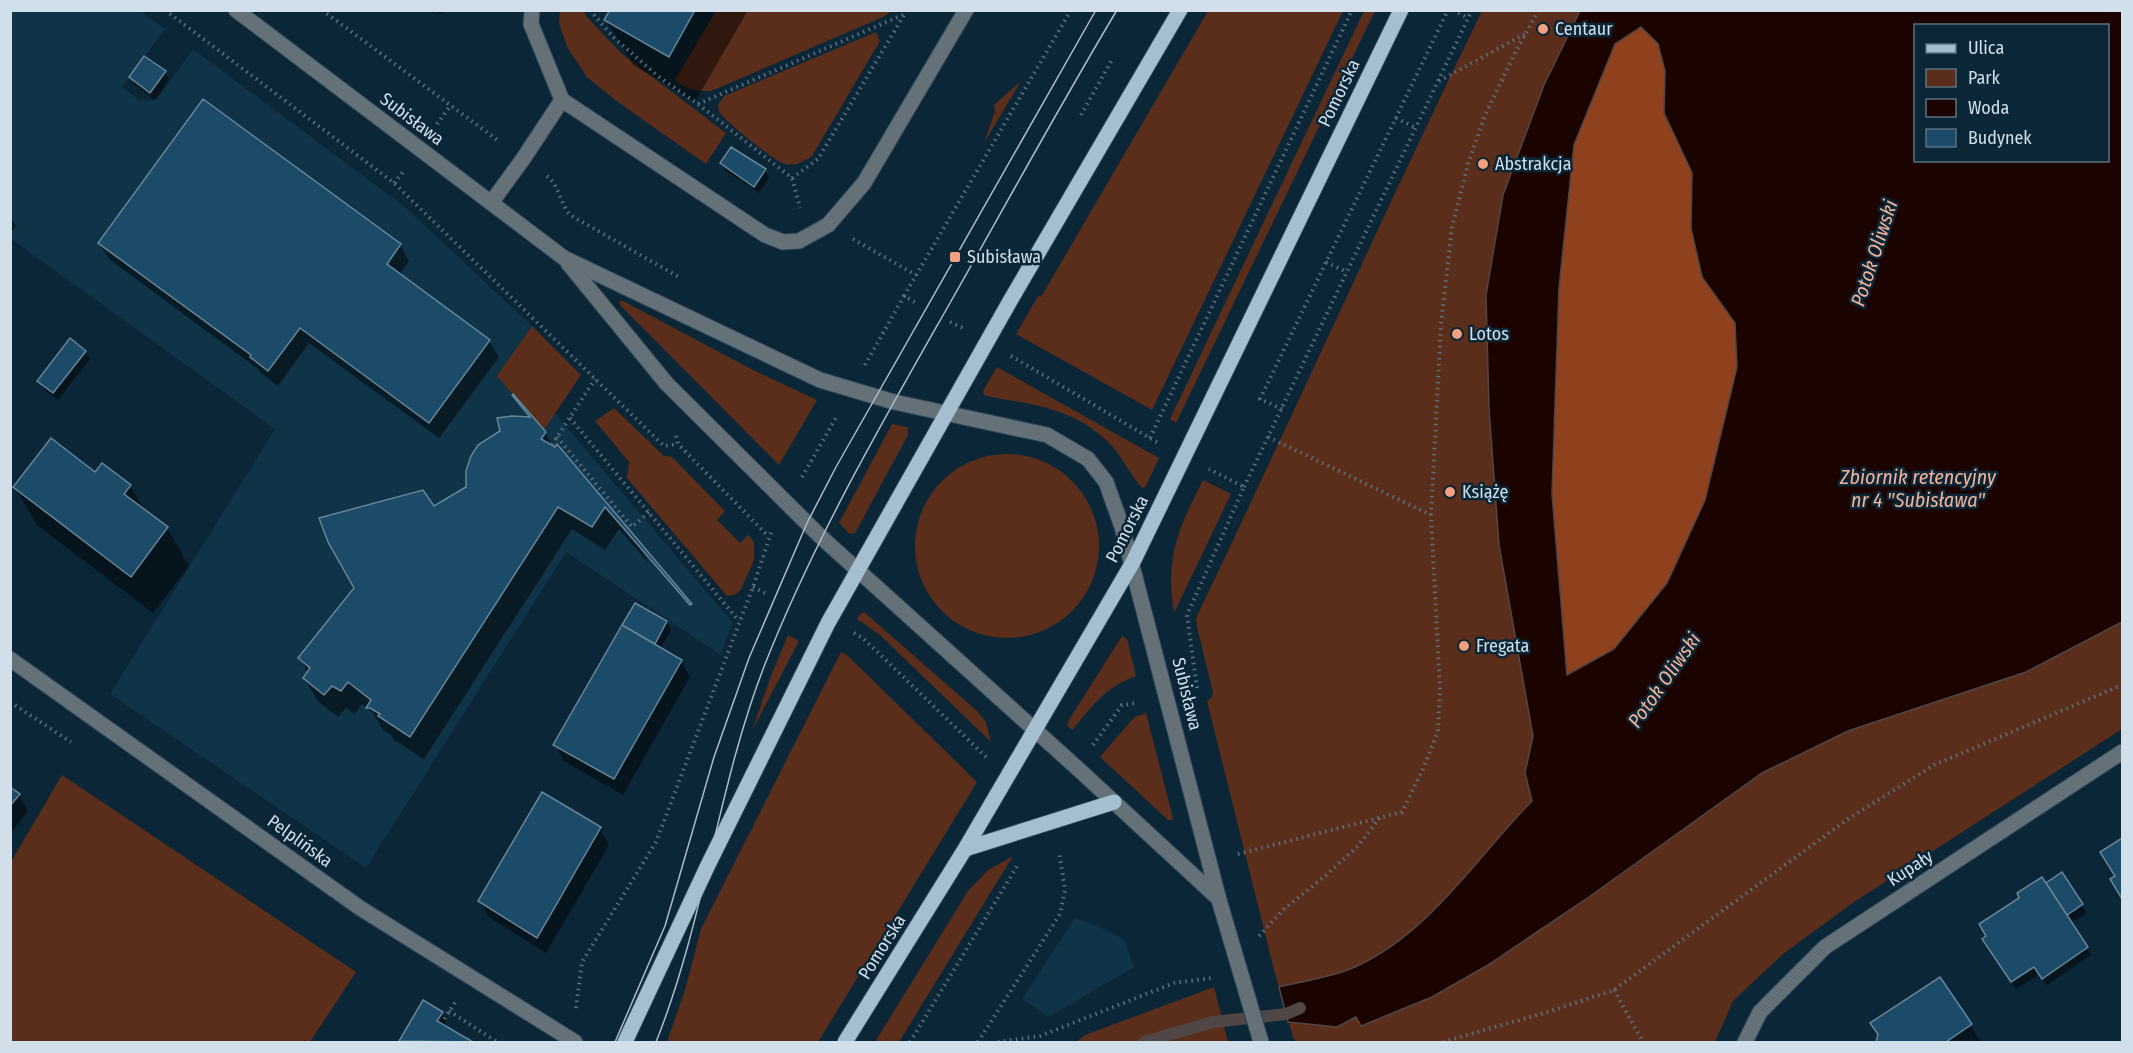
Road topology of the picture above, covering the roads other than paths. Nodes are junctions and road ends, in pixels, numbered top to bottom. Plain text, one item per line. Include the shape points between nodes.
1 (236, 10) edge
2 (532, 10) edge
3 (966, 10) edge
4 (1180, 10) edge
5 (1401, 10) edge
6 (562, 100) junction
7 (491, 203) junction
8 (564, 258) junction
9 (946, 414) junction
10 (1133, 562) junction
11 (858, 571) junction
12 (10, 660) edge
13 (1035, 730) junction
14 (2122, 752) edge
15 (1114, 802) junction
16 (965, 849) junction
17 (1219, 900) junction
18 (570, 1040) edge
19 (625, 1042) edge
20 (845, 1042) edge
21 (1262, 1042) edge
22 (1745, 1042) edge

1 - 7 street, Subisława
2 - 6 street via 531,24
3 - 6 street via 864,183 828,225 799,241 783,242 765,235
4 - 9 main road
5 - 10 main road, Pomorska
6 - 7 street
7 - 8 street, Subisława
8 - 9 street, Subisława via 820,380
8 - 11 street, Subisława via 667,384
9 - 10 street, Subisława via 1047,435 1088,459 1106,482
9 - 11 main road
10 - 13 main road, Pomorska
10 - 17 street, Subisława
11 - 13 street, Subisława
11 - 19 main road via 793,692
12 - 18 street, Pelplińska via 360,908
13 - 15 street, Subisława
13 - 16 main road, Pomorska
14 - 22 street, Kupały via 1825,947 1760,1012
15 - 16 main road
15 - 17 street, Subisława
16 - 20 main road, Pomorska
17 - 21 street, Subisława

